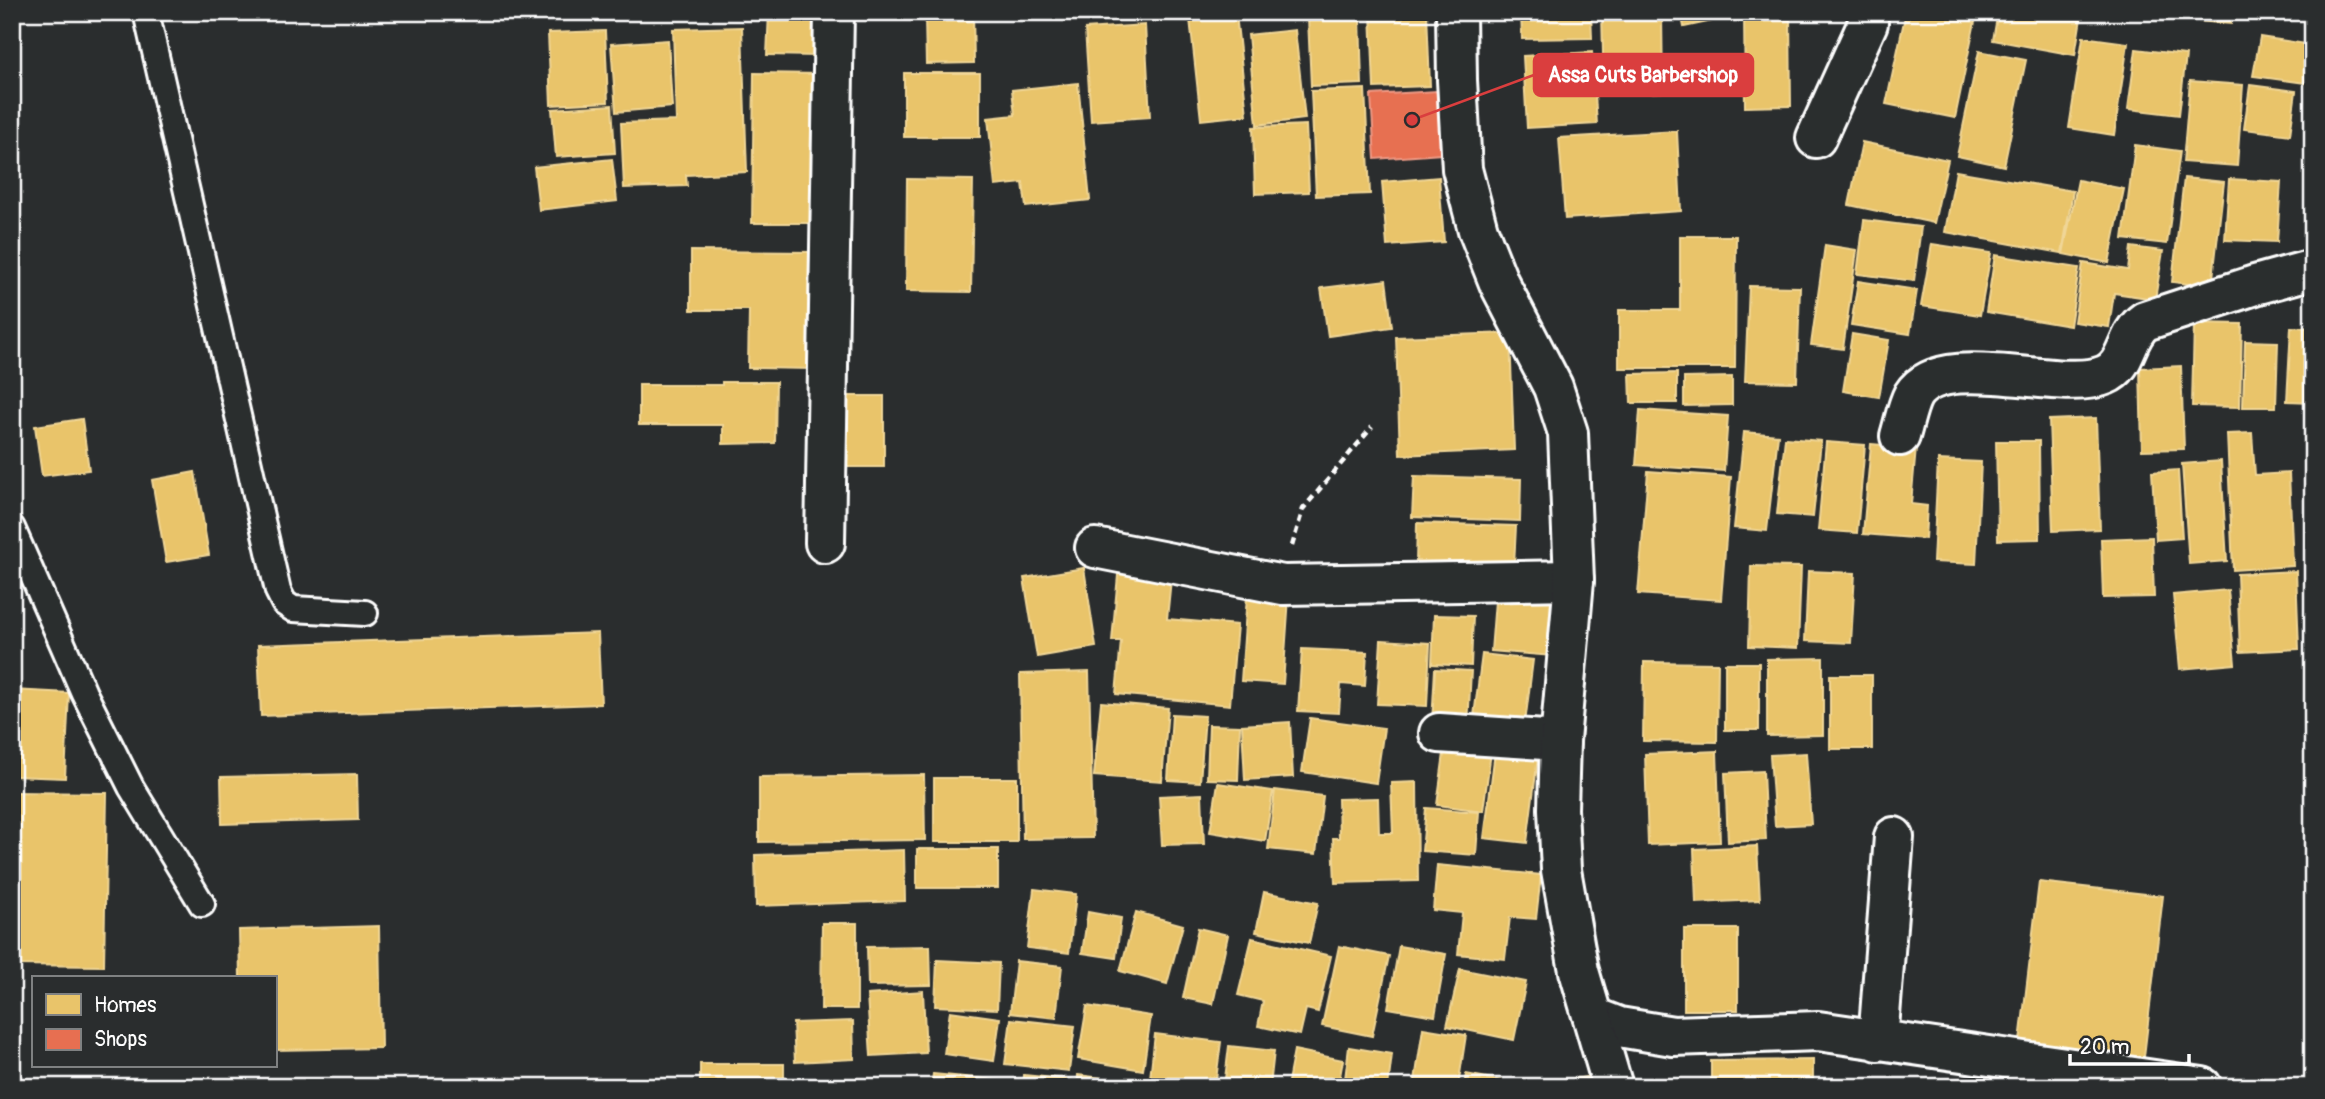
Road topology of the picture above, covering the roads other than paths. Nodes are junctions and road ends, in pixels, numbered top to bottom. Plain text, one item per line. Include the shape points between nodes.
1 (146, 12) edge
2 (834, 12) edge
3 (1456, 12) edge
4 (1867, 12) edge
5 (1816, 138) dead end
6 (2313, 269) edge
7 (1900, 436) dead end
8 (12, 528) edge
9 (825, 543) dead end
10 (1095, 548) dead end
11 (1574, 580) junction
12 (365, 612) dead end
13 (1439, 733) dead end
14 (1560, 741) junction
15 (1894, 837) dead end
16 (202, 904) dead end
17 (1593, 1017) junction
18 (1878, 1041) junction
19 (1987, 1071) edge
20 (1613, 1087) edge
21 (2202, 1087) edge

1 - 12 lane via 278,591 293,609
2 - 9 street
3 - 11 street via 1462,169 1478,230 1499,283 1553,387 1568,433
4 - 5 street via 1868,23
6 - 7 street via 2145,321 2136,327 2122,360 2106,375 2083,380 1976,373 1928,383 1914,394
8 - 16 lane via 84,694 125,775
10 - 11 street via 1283,585
11 - 14 street
13 - 14 street
14 - 17 street via 1561,870 1579,971
15 - 18 street
17 - 18 street via 1619,1027 1673,1036 1818,1031
17 - 20 street
18 - 19 street
19 - 21 street

